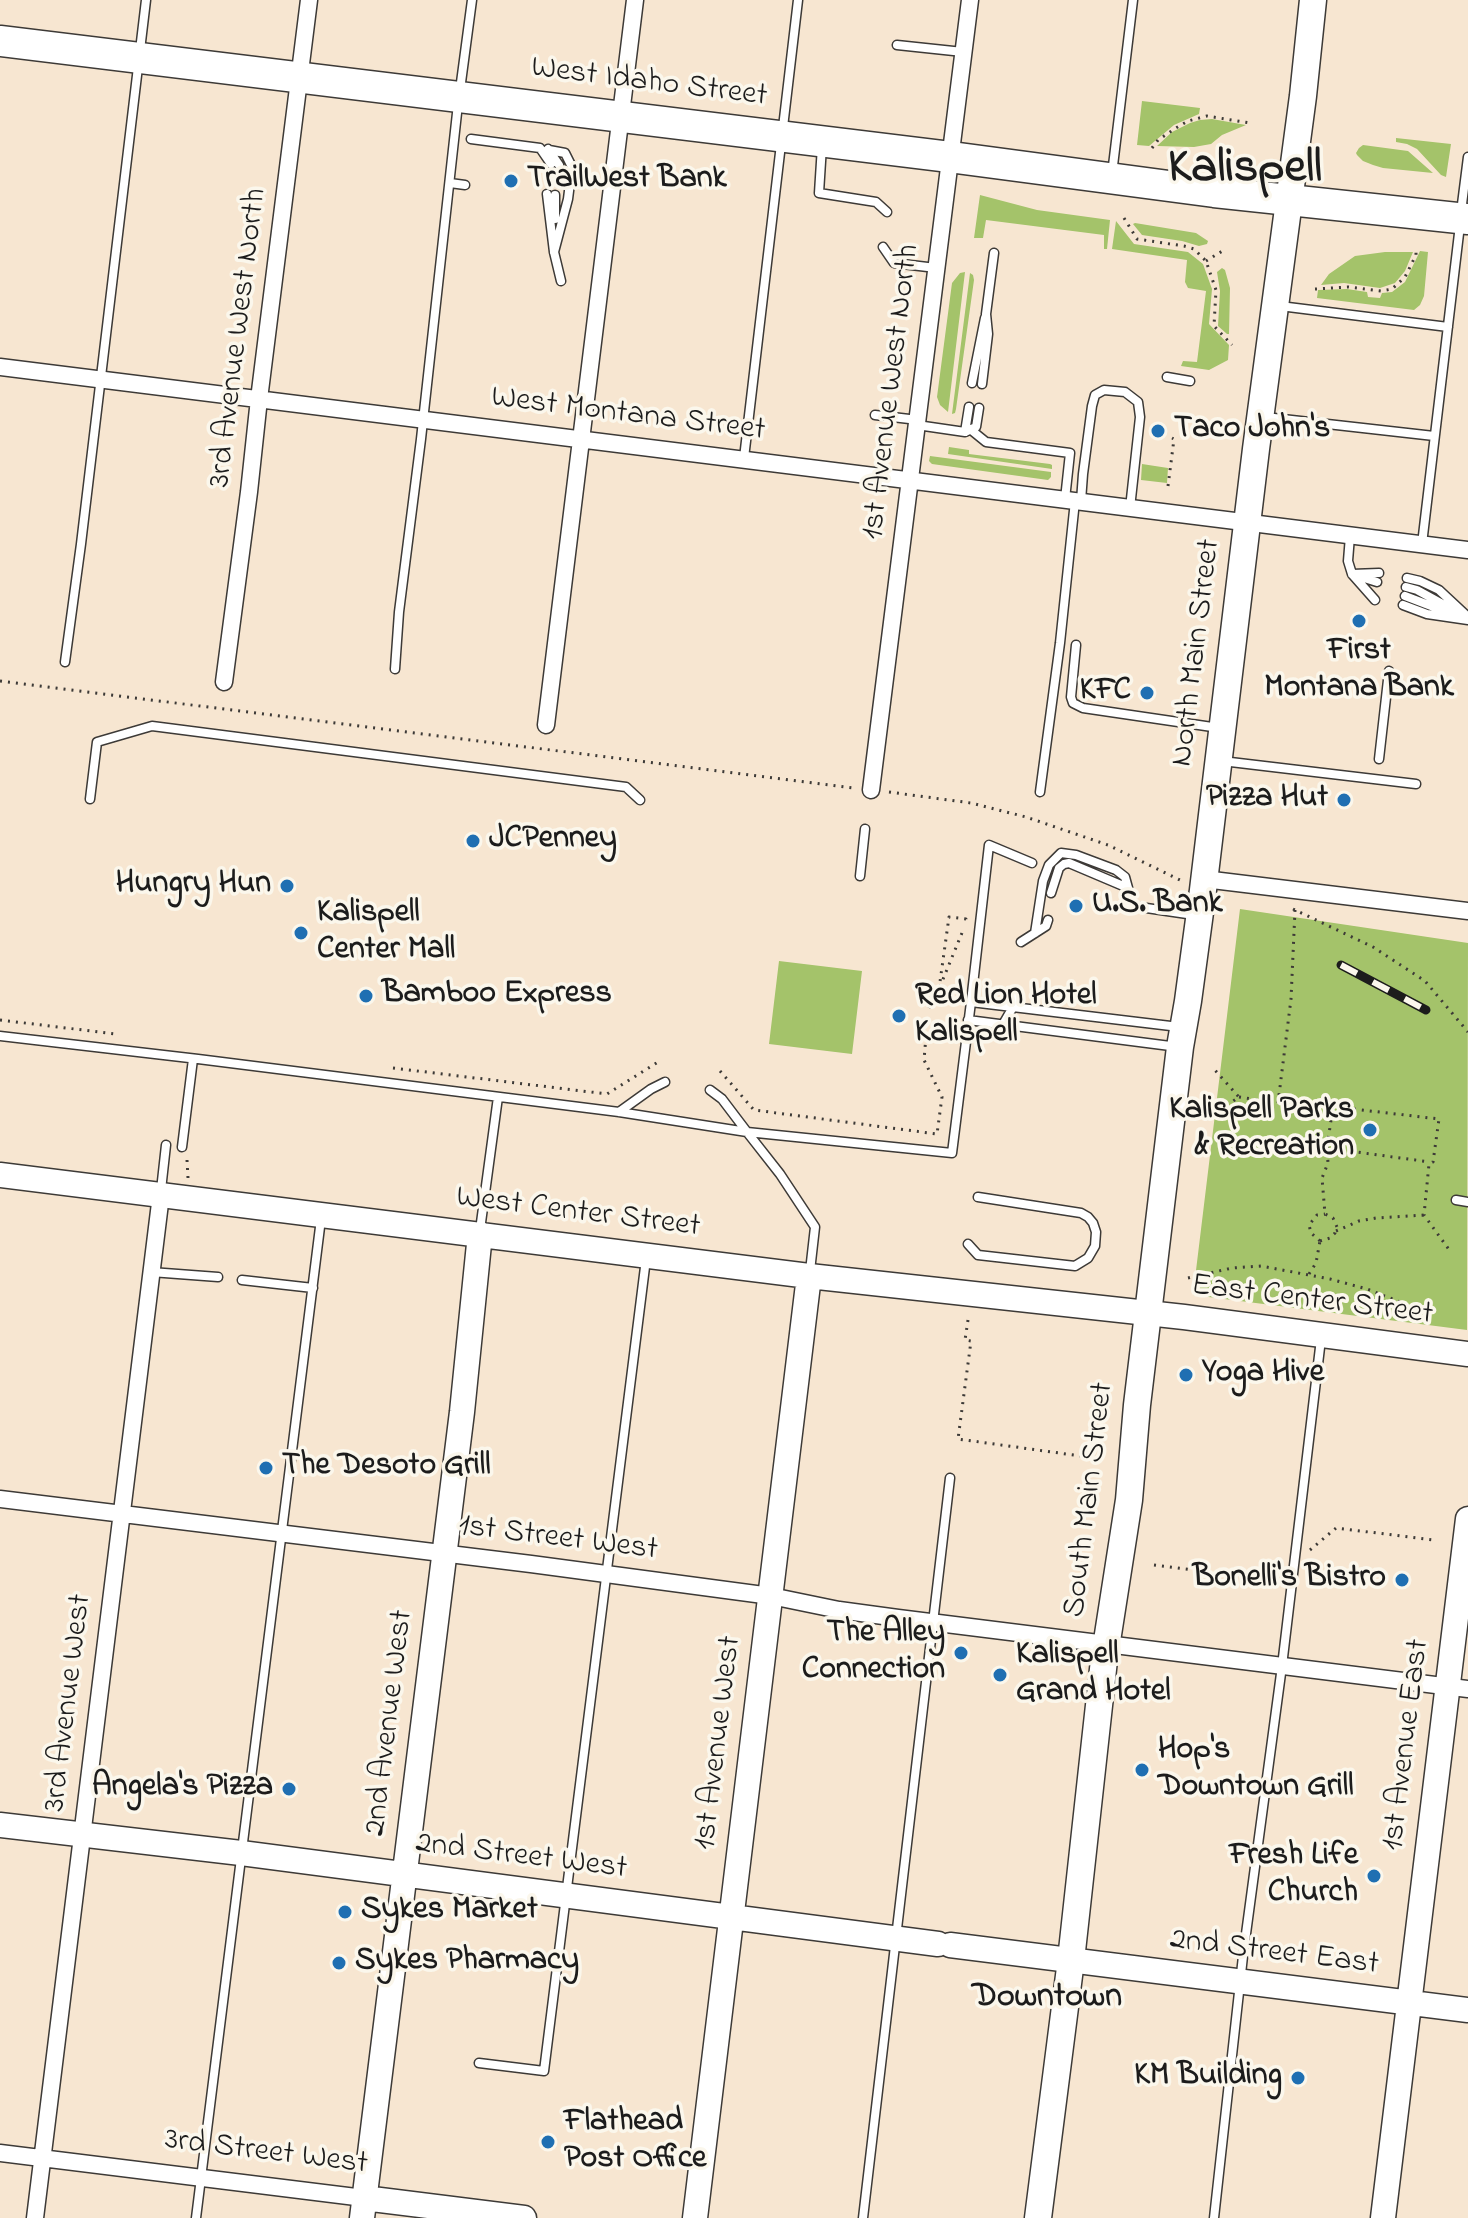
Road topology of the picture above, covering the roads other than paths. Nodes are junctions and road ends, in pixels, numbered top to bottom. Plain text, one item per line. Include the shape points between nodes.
1 (146, 0) edge
2 (309, 0) edge
3 (472, 0) edge
4 (635, 0) edge
5 (798, 0) edge
6 (970, 0) edge
7 (1133, 0) edge
8 (1313, 0) edge
9 (0, 41) edge
10 (897, 45) dead end
11 (963, 52) junction
12 (140, 57) junction
13 (300, 76) junction
14 (459, 97) junction
15 (619, 117) junction
16 (781, 137) junction
17 (471, 139) dead end
18 (823, 142) junction
19 (544, 149) junction
20 (950, 157) junction
21 (1468, 157) edge
22 (555, 165) dead end
23 (1467, 168) edge
24 (1112, 178) junction
25 (450, 183) junction
26 (465, 185) dead end
27 (551, 195) dead end
28 (1289, 201) junction
29 (887, 212) dead end
30 (1464, 218) edge
31 (883, 247) dead end
32 (554, 252) junction
33 (994, 253) dead end
34 (936, 268) junction
35 (561, 281) dead end
36 (1275, 305) junction
37 (1448, 327) junction
38 (0, 367) edge
39 (1167, 377) dead end
40 (101, 379) junction
41 (1190, 381) dead end
42 (977, 384) dead end
43 (259, 399) junction
44 (974, 408) dead end
45 (875, 415) dead end
46 (1261, 416) junction
47 (423, 419) junction
48 (918, 422) junction
49 (968, 431) junction
50 (1434, 436) junction
51 (581, 438) junction
52 (744, 458) junction
53 (911, 481) junction
54 (1074, 500) junction
55 (1130, 508) junction
56 (1248, 523) junction
57 (1350, 536) junction
58 (1422, 544) junction
59 (1468, 550) edge
60 (1352, 574) junction
61 (1468, 618) edge
62 (1076, 645) dead end
63 (65, 662) dead end
64 (395, 669) dead end
65 (1389, 671) dead end
66 (224, 682) dead end
67 (546, 725) dead end
68 (1223, 728) junction
69 (1379, 759) dead end
70 (1218, 761) junction
71 (1416, 784) dead end
72 (871, 790) road end
73 (1040, 792) dead end
74 (90, 799) dead end
75 (640, 800) dead end
76 (865, 829) dead end
77 (1032, 863) dead end
78 (860, 876) dead end
79 (1203, 884) junction
80 (1128, 888) junction
81 (1051, 893) dead end
82 (1468, 911) edge
83 (1199, 916) junction
84 (1048, 920) dead end
85 (1035, 933) junction
86 (1021, 942) dead end
87 (971, 1002) junction
88 (1014, 1002) junction
89 (968, 1020) junction
90 (1001, 1029) junction
91 (0, 1036) edge
92 (1182, 1037) junction
93 (193, 1059) junction
94 (665, 1082) dead end
95 (710, 1090) dead end
96 (498, 1097) junction
97 (619, 1112) junction
98 (747, 1132) junction
99 (166, 1145) dead end
100 (182, 1147) dead end
101 (1, 1178) edge
102 (161, 1195) junction
103 (978, 1197) dead end
104 (1456, 1200) dead end
105 (1468, 1202) edge
106 (322, 1215) junction
107 (480, 1234) junction
108 (968, 1244) dead end
109 (647, 1255) junction
110 (151, 1272) junction
111 (809, 1276) junction
112 (218, 1277) dead end
113 (242, 1280) dead end
114 (313, 1288) junction
115 (1149, 1314) junction
116 (1322, 1335) junction
117 (1468, 1354) edge
118 (950, 1478) dead end
119 (0, 1499) edge
120 (122, 1513) junction
121 (1468, 1519) edge
122 (282, 1533) junction
123 (445, 1553) junction
124 (607, 1574) junction
125 (771, 1596) junction
126 (932, 1623) junction
127 (1107, 1645) junction
128 (1282, 1666) junction
129 (1458, 1687) edge
130 (0, 1825) edge
131 (82, 1834) junction
132 (241, 1853) junction
133 (405, 1876) junction
134 (567, 1897) junction
135 (731, 1918) junction
136 (896, 1939) junction
137 (1071, 1960) junction
138 (1241, 1982) junction
139 (1409, 2003) junction
140 (1468, 2010) edge
141 (479, 2063) dead end
142 (0, 2153) edge
143 (43, 2159) junction
144 (200, 2178) junction
145 (363, 2208) edge
146 (35, 2218) edge
147 (196, 2218) edge
148 (522, 2218) edge
149 (695, 2218) edge
150 (863, 2218) edge
151 (1038, 2218) edge
152 (1214, 2218) edge
153 (1383, 2218) edge

1 - 12 lane
2 - 13 street, 3rd Avenue West North
3 - 14 lane
4 - 15 street
5 - 16 lane
6 - 11 street, 1st Avenue West North
7 - 24 lane
8 - 28 main road, North Main Street
9 - 12 highway, West Idaho Street
10 - 11 lane
11 - 20 street, 1st Avenue West North
12 - 13 highway, West Idaho Street
12 - 40 lane
13 - 14 highway, West Idaho Street
13 - 43 street, 3rd Avenue West North
14 - 15 highway, West Idaho Street
14 - 25 lane
15 - 16 highway, West Idaho Street
15 - 51 street
16 - 18 highway, West Idaho Street
16 - 52 lane
17 - 19 lane
18 - 20 highway, West Idaho Street
18 - 29 lane via 819,193 876,202
19 - 22 lane
19 - 32 lane via 565,153 572,167
20 - 24 highway, West Idaho Street
20 - 34 street, 1st Avenue West North
21 - 23 lane
23 - 30 lane
24 - 28 highway, West Idaho Street
25 - 26 lane
25 - 47 lane
27 - 32 lane
28 - 30 highway, West Idaho Street
28 - 36 main road, North Main Street
30 - 37 lane
31 - 34 lane via 894,263
32 - 35 lane
33 - 42 lane
34 - 48 street, 1st Avenue West North
36 - 37 lane
36 - 46 main road, North Main Street
37 - 50 lane
38 - 40 street, West Montana Street
39 - 41 lane
40 - 43 street, West Montana Street
40 - 63 lane
43 - 47 street, West Montana Street
43 - 66 street, 3rd Avenue West North
44 - 49 lane
45 - 48 lane
46 - 50 lane
46 - 56 main road, North Main Street
47 - 51 street, West Montana Street
47 - 64 lane
48 - 49 lane
48 - 53 street, 1st Avenue West North
49 - 54 lane via 986,442 1070,453
50 - 58 lane
51 - 52 street, West Montana Street
51 - 67 street
52 - 53 street, West Montana Street
53 - 54 street, West Montana Street
53 - 72 street, 1st Avenue West North
54 - 55 street, West Montana Street
54 - 55 lane via 1095,395 1104,390 1125,392 1138,402 1140,417
54 - 73 lane
55 - 56 street, West Montana Street
56 - 57 street, West Montana Street
56 - 68 main road, North Main Street
57 - 58 street, West Montana Street
57 - 60 lane
58 - 59 street, West Montana Street
60 - 60 lane via 1377,587
61 - 61 lane via 1405,591 1420,581 1439,590
62 - 68 lane via 1073,703
65 - 69 lane
68 - 70 main road, North Main Street
70 - 71 lane
70 - 79 main road, North Main Street
74 - 75 lane via 97,742 152,726 626,787
76 - 78 lane
77 - 87 lane via 989,845
79 - 82 street
79 - 83 main road, North Main Street
80 - 81 lane via 1069,863 1059,868
80 - 83 lane via 1126,905
80 - 85 lane via 1116,870 1061,853 1043,881
83 - 92 main road, North Main Street
84 - 85 lane
85 - 86 lane
87 - 88 lane
87 - 89 lane
88 - 90 lane
88 - 92 lane
89 - 90 lane
89 - 98 lane via 952,1153
90 - 92 lane
91 - 93 lane
92 - 115 main road, North Main Street
93 - 96 lane
93 - 100 lane
94 - 97 lane
95 - 98 lane
96 - 97 lane
96 - 107 lane
97 - 98 lane
98 - 111 lane via 815,1227
99 - 102 lane
101 - 102 street, West Center Street
102 - 106 street, West Center Street
102 - 110 street, 3rd Avenue West
103 - 108 lane via 1081,1213 1093,1223 1095,1246 1075,1266 978,1255
104 - 105 lane
106 - 107 street, West Center Street
106 - 114 lane
107 - 109 street, West Center Street
107 - 123 street, 2nd Avenue West
109 - 111 street, West Center Street
109 - 124 lane
110 - 112 lane
110 - 120 street, 3rd Avenue West
111 - 115 street, West Center Street
111 - 125 street, 1st Avenue West
113 - 114 lane
114 - 122 lane
115 - 116 street, East Center Street
115 - 127 main road, South Main Street
116 - 117 street, East Center Street
116 - 128 lane
118 - 126 lane
119 - 120 street, 1st Street West
120 - 122 street, 1st Street West
120 - 131 street, 3rd Avenue West
121 - 129 street, 1st Avenue East
122 - 123 street, 1st Street West
122 - 132 lane
123 - 124 street, 1st Street West
123 - 133 street, 2nd Avenue West
124 - 125 street, 1st Street West
124 - 134 lane
125 - 126 street, 1st Street West
125 - 135 street, 1st Avenue West
126 - 127 street, 1st Street West
126 - 136 lane
127 - 128 street, 1st Street West
127 - 137 main road, South Main Street
128 - 129 street, 1st Street West
128 - 138 lane
129 - 139 street, 1st Avenue East
130 - 131 street, 2nd Street West
131 - 132 street, 2nd Street West
131 - 143 street, 3rd Avenue West
132 - 133 street, 2nd Street West
132 - 144 lane
133 - 134 street, 2nd Street West
133 - 145 street, 2nd Avenue West
134 - 135 street, 2nd Street West
134 - 141 lane via 544,2071
135 - 136 street, 2nd Street West
135 - 149 street, 1st Avenue West
136 - 137 street, 2nd Street West
136 - 150 lane
137 - 138 street, 2nd Street East
137 - 151 main road, South Main Street
138 - 139 street, 2nd Street East
138 - 152 lane
139 - 140 street, 2nd Street East
139 - 153 street, 1st Avenue East
142 - 143 street, 3rd Street West
143 - 144 street, 3rd Street West
143 - 146 street, 3rd Avenue West
144 - 145 street, 3rd Street West
144 - 147 lane
145 - 148 street, 3rd Street West

